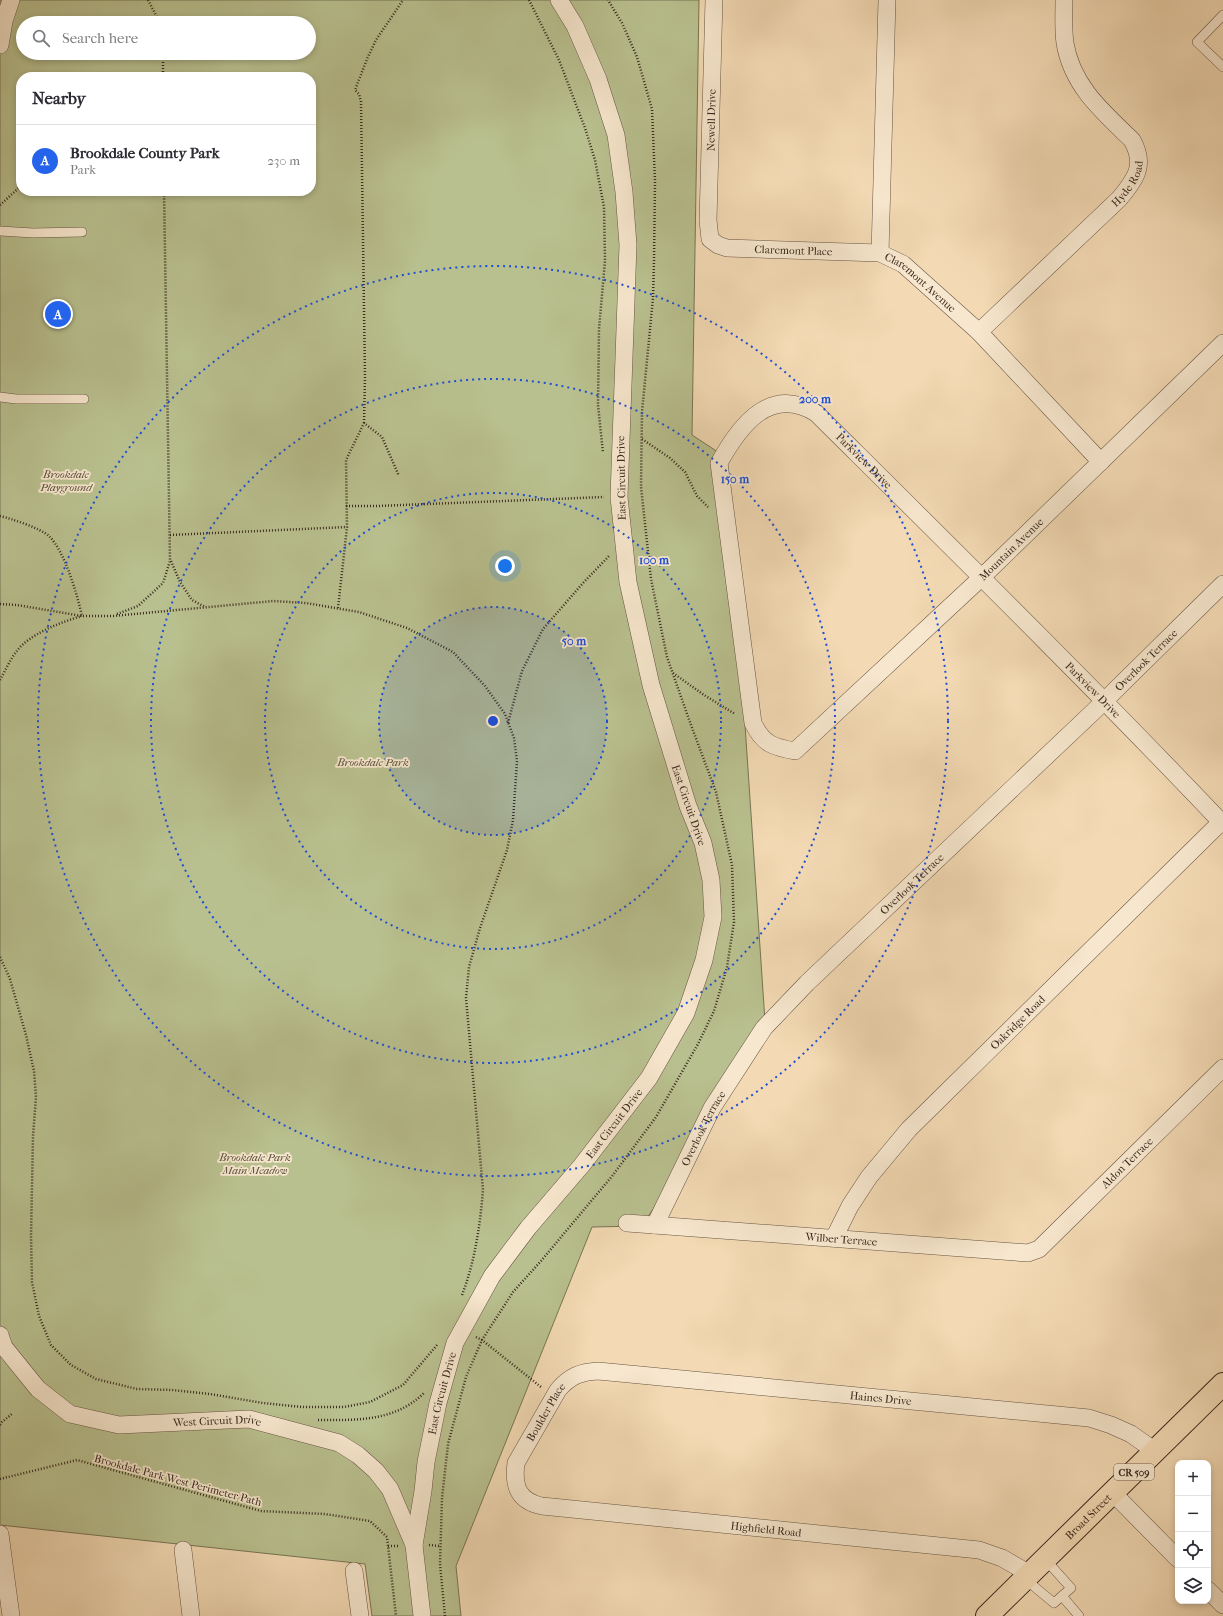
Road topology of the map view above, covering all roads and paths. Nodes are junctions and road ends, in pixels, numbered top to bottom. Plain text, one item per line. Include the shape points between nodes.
1 (11, 0) edge
2 (148, 0) edge
3 (403, 0) edge
4 (529, 0) edge
5 (559, 0) edge
6 (608, 0) edge
7 (714, 0) edge
8 (887, 0) edge
9 (1064, 0) edge
10 (1223, 15) edge
11 (156, 16) edge
12 (0, 45) edge
13 (163, 60) edge
14 (1223, 67) edge
15 (163, 72) edge
16 (16, 191) edge
17 (164, 196) edge
18 (0, 205) edge
19 (0, 231) edge
20 (82, 232) dead end
21 (710, 239) joint
22 (880, 253) junction
23 (979, 332) junction
24 (1223, 343) edge
25 (0, 397) edge
26 (84, 399) dead end
27 (364, 423) junction
28 (641, 439) junction
29 (603, 453) dead end
30 (1101, 462) junction
31 (399, 476) dead end
32 (620, 497) junction
33 (346, 506) junction
34 (712, 510) dead end
35 (0, 516) edge
36 (347, 527) junction
37 (170, 534) junction
38 (624, 545) junction
39 (170, 561) junction
40 (982, 578) junction
41 (1223, 584) edge
42 (0, 604) edge
43 (206, 607) junction
44 (338, 608) junction
45 (82, 616) junction
46 (113, 616) junction
47 (672, 673) junction
48 (0, 680) edge
49 (1105, 701) junction
50 (740, 717) dead end
51 (508, 723) junction
52 (795, 751) joint
53 (1222, 823) edge
54 (0, 957) edge
55 (1223, 1068) edge
56 (627, 1223) dead end
57 (655, 1225) junction
58 (834, 1238) junction
59 (1028, 1253) joint
60 (461, 1296) dead end
61 (0, 1335) edge
62 (442, 1340) dead end
63 (482, 1340) junction
64 (598, 1371) joint
65 (1223, 1384) edge
66 (426, 1391) dead end
67 (553, 1397) junction
68 (13, 1413) dead end
69 (311, 1420) dead end
70 (0, 1425) edge
71 (1155, 1451) junction
72 (514, 1476) joint
73 (0, 1479) edge
74 (1113, 1493) junction
75 (0, 1534) edge
76 (414, 1545) junction
77 (183, 1550) dead end
78 (1175, 1556) edge
79 (1045, 1559) junction
80 (354, 1571) dead end
81 (1028, 1577) junction
82 (1211, 1593) edge
83 (1062, 1596) junction
84 (1223, 1605) edge
85 (11, 1616) edge
86 (192, 1616) edge
87 (360, 1616) edge
88 (396, 1616) edge
89 (422, 1616) edge
90 (445, 1616) edge
91 (987, 1616) edge
92 (1079, 1616) edge

1 - 12 street
2 - 11 path
3 - 27 path via 376,40 355,90 361,102
4 - 29 path via 559,60 584,128 595,160 604,207 598,405
5 - 32 street, East Circuit Drive via 575,26 598,79 616,135 624,192 628,245
6 - 28 path via 622,23 637,57 652,110 655,181 654,283
7 - 21 street, Newell Drive via 708,220
8 - 22 street, Claremont Avenue
9 - 23 street, Hyde Road via 1065,44 1072,70 1094,103 1132,140 1139,160 1138,169 1134,181 1119,199
10 - 14 lane via 1197,42
13 - 15 path
16 - 18 path
17 - 37 path
19 - 20 lane
21 - 22 street, Claremont Place via 727,248
22 - 23 street, Claremont Avenue via 903,264
23 - 30 street, Claremont Avenue
24 - 30 street, Mountain Avenue
25 - 26 lane via 36,400
27 - 31 path via 382,437
27 - 33 path via 346,460
28 - 34 path via 670,458 685,472 697,496
28 - 47 path via 641,487 651,579 658,620
30 - 40 street, Mountain Avenue
32 - 33 path
32 - 38 street, East Circuit Drive
33 - 36 path
35 - 45 path via 48,535 60,550
36 - 37 path
36 - 44 path
37 - 39 path
38 - 51 path via 597,568 543,629 522,671
38 - 76 street, East Circuit Drive via 631,600 651,686 688,806 703,843 711,880 713,917 704,960 686,1013 649,1078 492,1276 455,1343 438,1403 426,1462
39 - 43 path via 192,600
39 - 46 path via 163,583 138,606
40 - 49 street, Parkview Drive
40 - 52 street, Mountain Avenue
40 - 52 street, Parkview Drive via 816,413 792,403 776,404 743,426 719,463 753,723 763,740 777,748
41 - 49 street, Overlook Terrace
42 - 45 path
43 - 44 path via 273,600
43 - 46 path
44 - 51 path via 359,612 407,628 453,652 485,686 505,714
45 - 46 path
45 - 48 path via 64,621 33,636 16,651
47 - 50 path
47 - 63 path via 716,792 732,865 734,922 727,967 714,1011 656,1117 613,1176 513,1292
49 - 53 street, Parkview Drive
49 - 57 street, Overlook Terrace via 813,977 764,1028 712,1108
51 - 60 path via 514,738 517,761 513,820 507,850 469,967 466,998 483,1190 475,1251
53 - 58 street, Oakridge Road via 909,1129 869,1177 850,1206
54 - 62 path via 10,979 34,1071 36,1097 32,1282 39,1316 51,1345 71,1365 96,1379 137,1389 187,1391 302,1407 344,1407 370,1402 403,1385
55 - 59 street, Aldon Terrace via 1038,1248
56 - 57 street, Wilber Terrace
57 - 58 street, Wilber Terrace
58 - 59 street, Wilber Terrace
61 - 76 street, West Circuit Drive via 4,1347 38,1389 70,1414 119,1425 249,1419 339,1444 358,1455 376,1471 390,1489
63 - 67 path
63 - 90 path via 466,1377 448,1444 442,1498 440,1564
64 - 67 street, Boulder Place via 574,1375
64 - 71 street, Haines Drive via 1089,1418 1131,1434
65 - 71 main road, Broad Street / CR 509
66 - 69 path via 418,1399 381,1417 365,1420
67 - 72 street, Boulder Place via 521,1451
68 - 70 path
71 - 74 main road, Broad Street / CR 509
72 - 81 street, Highfield Road via 516,1487 531,1504 979,1550 1002,1558
73 - 88 path, Brookdale Park West Perimeter Path via 77,1460 261,1512 325,1514 370,1521 387,1536
74 - 78 street
74 - 79 main road, Broad Street / CR 509
75 - 85 street
76 - 89 street
77 - 86 street
79 - 81 main road, Broad Street / CR 509
79 - 83 lane via 1071,1588
80 - 87 street
81 - 83 lane via 1054,1603
81 - 91 main road, Broad Street / CR 509
82 - 84 street
83 - 92 lane

